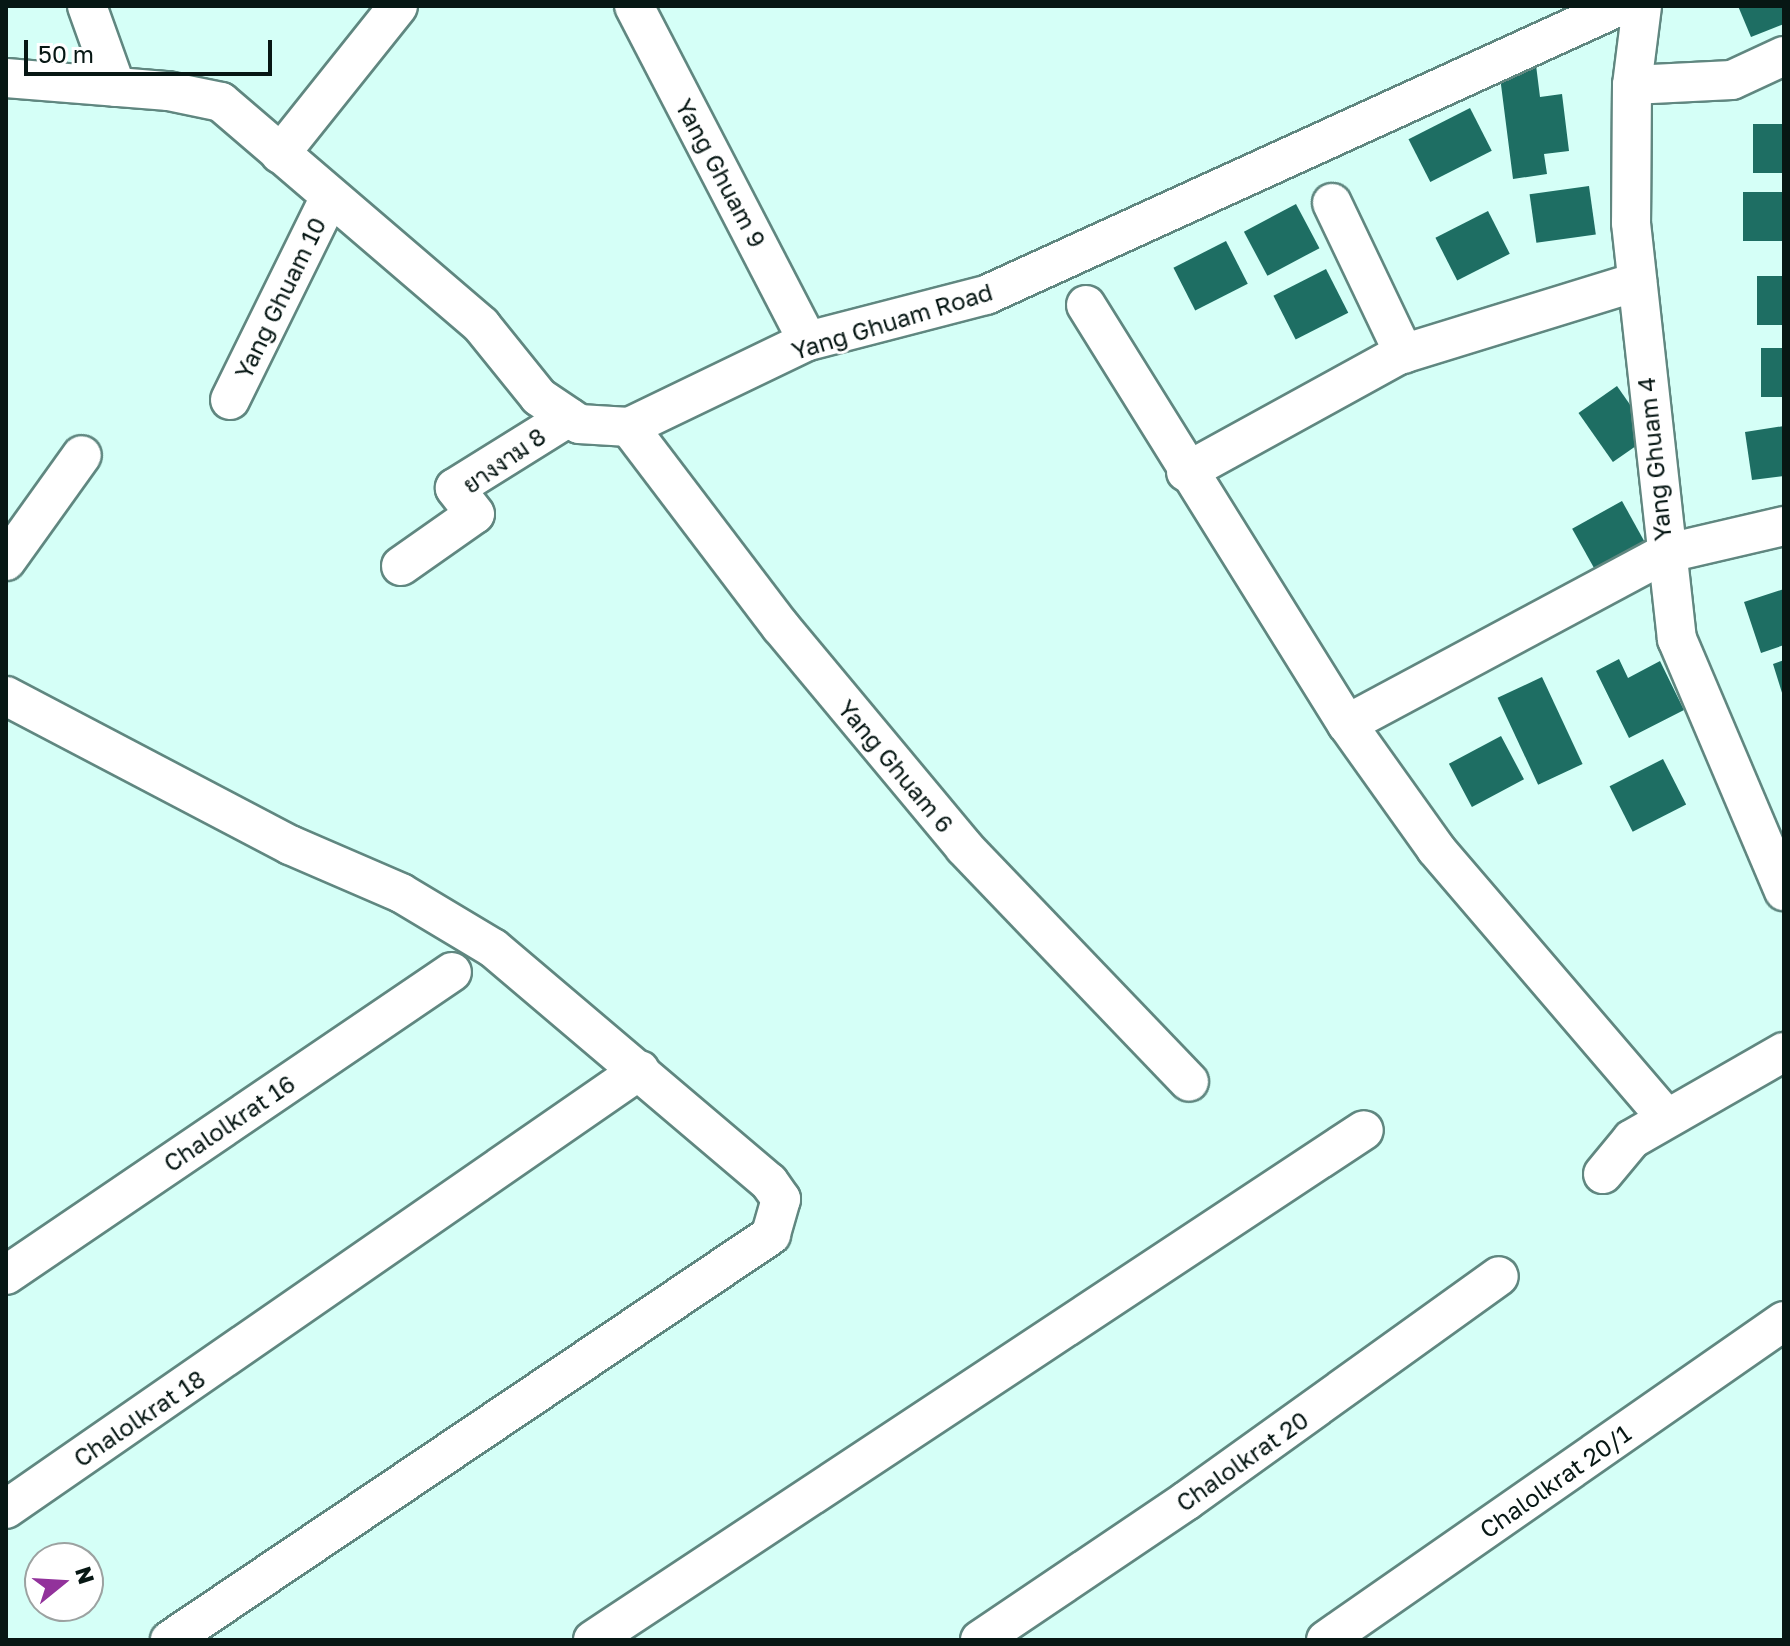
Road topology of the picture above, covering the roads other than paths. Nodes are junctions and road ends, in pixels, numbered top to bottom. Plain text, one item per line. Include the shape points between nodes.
1 (87, 6) edge
2 (398, 6) edge
3 (634, 6) edge
4 (1620, 6) edge
5 (1642, 6) edge
6 (1784, 56) edge
7 (6, 78) edge
8 (1632, 85) junction
9 (116, 87) junction
10 (280, 154) junction
11 (330, 197) junction
12 (1332, 203) dead end
13 (1637, 282) junction
14 (1086, 305) dead end
15 (808, 341) junction
16 (1404, 354) junction
17 (230, 400) dead end
18 (569, 417) junction
19 (629, 427) junction
20 (82, 455) dead end
21 (1186, 472) junction
22 (1784, 526) edge
23 (1664, 554) junction
24 (6, 561) edge
25 (401, 566) dead end
26 (6, 696) edge
27 (1347, 724) junction
28 (1784, 891) edge
29 (452, 972) dead end
30 (1784, 1052) edge
31 (640, 1070) junction
32 (1189, 1082) dead end
33 (1666, 1117) junction
34 (1364, 1130) dead end
35 (1603, 1174) dead end
36 (6, 1275) edge
37 (1499, 1276) dead end
38 (1784, 1321) edge
39 (6, 1509) edge
40 (170, 1640) edge
41 (593, 1640) edge
42 (980, 1640) edge
43 (1326, 1640) edge

1 - 9 street
2 - 10 street
3 - 15 street, Yang Ghuam 9
4 - 15 street, Yang Ghuam Road via 986,295
5 - 8 street, Yang Ghuam 4
6 - 8 street via 1732,80
7 - 9 street, Yang Ghuam Road
8 - 13 street, Yang Ghuam 4 via 1631,223
9 - 10 street, Yang Ghuam Road via 221,102
10 - 11 street, Yang Ghuam Road
11 - 17 street, Yang Ghuam 10
11 - 18 street, Yang Ghuam Road via 481,325 539,397
12 - 16 street
13 - 16 street
13 - 23 street, Yang Ghuam 4
14 - 21 street
15 - 19 street, Yang Ghuam Road
16 - 21 street
18 - 19 street, Yang Ghuam Road via 579,424
18 - 25 street, ยางงาม 8 via 455,488 475,514
19 - 32 street, Yang Ghuam 6 via 781,627 964,847
20 - 24 street
21 - 27 street
22 - 23 street
23 - 27 street
23 - 28 street, Yang Ghuam 4 via 1677,639
26 - 31 street via 290,845 401,893 493,948
27 - 33 street via 1436,849
29 - 36 street, Chalolkrat 16
30 - 33 street
31 - 39 street, Chalolkrat 18
31 - 40 street via 769,1182 781,1199 771,1235
33 - 35 street via 1632,1139
34 - 41 street
37 - 42 street, Chalolkrat 20 via 1186,1501
38 - 43 street, Chalolkrat 20/1

